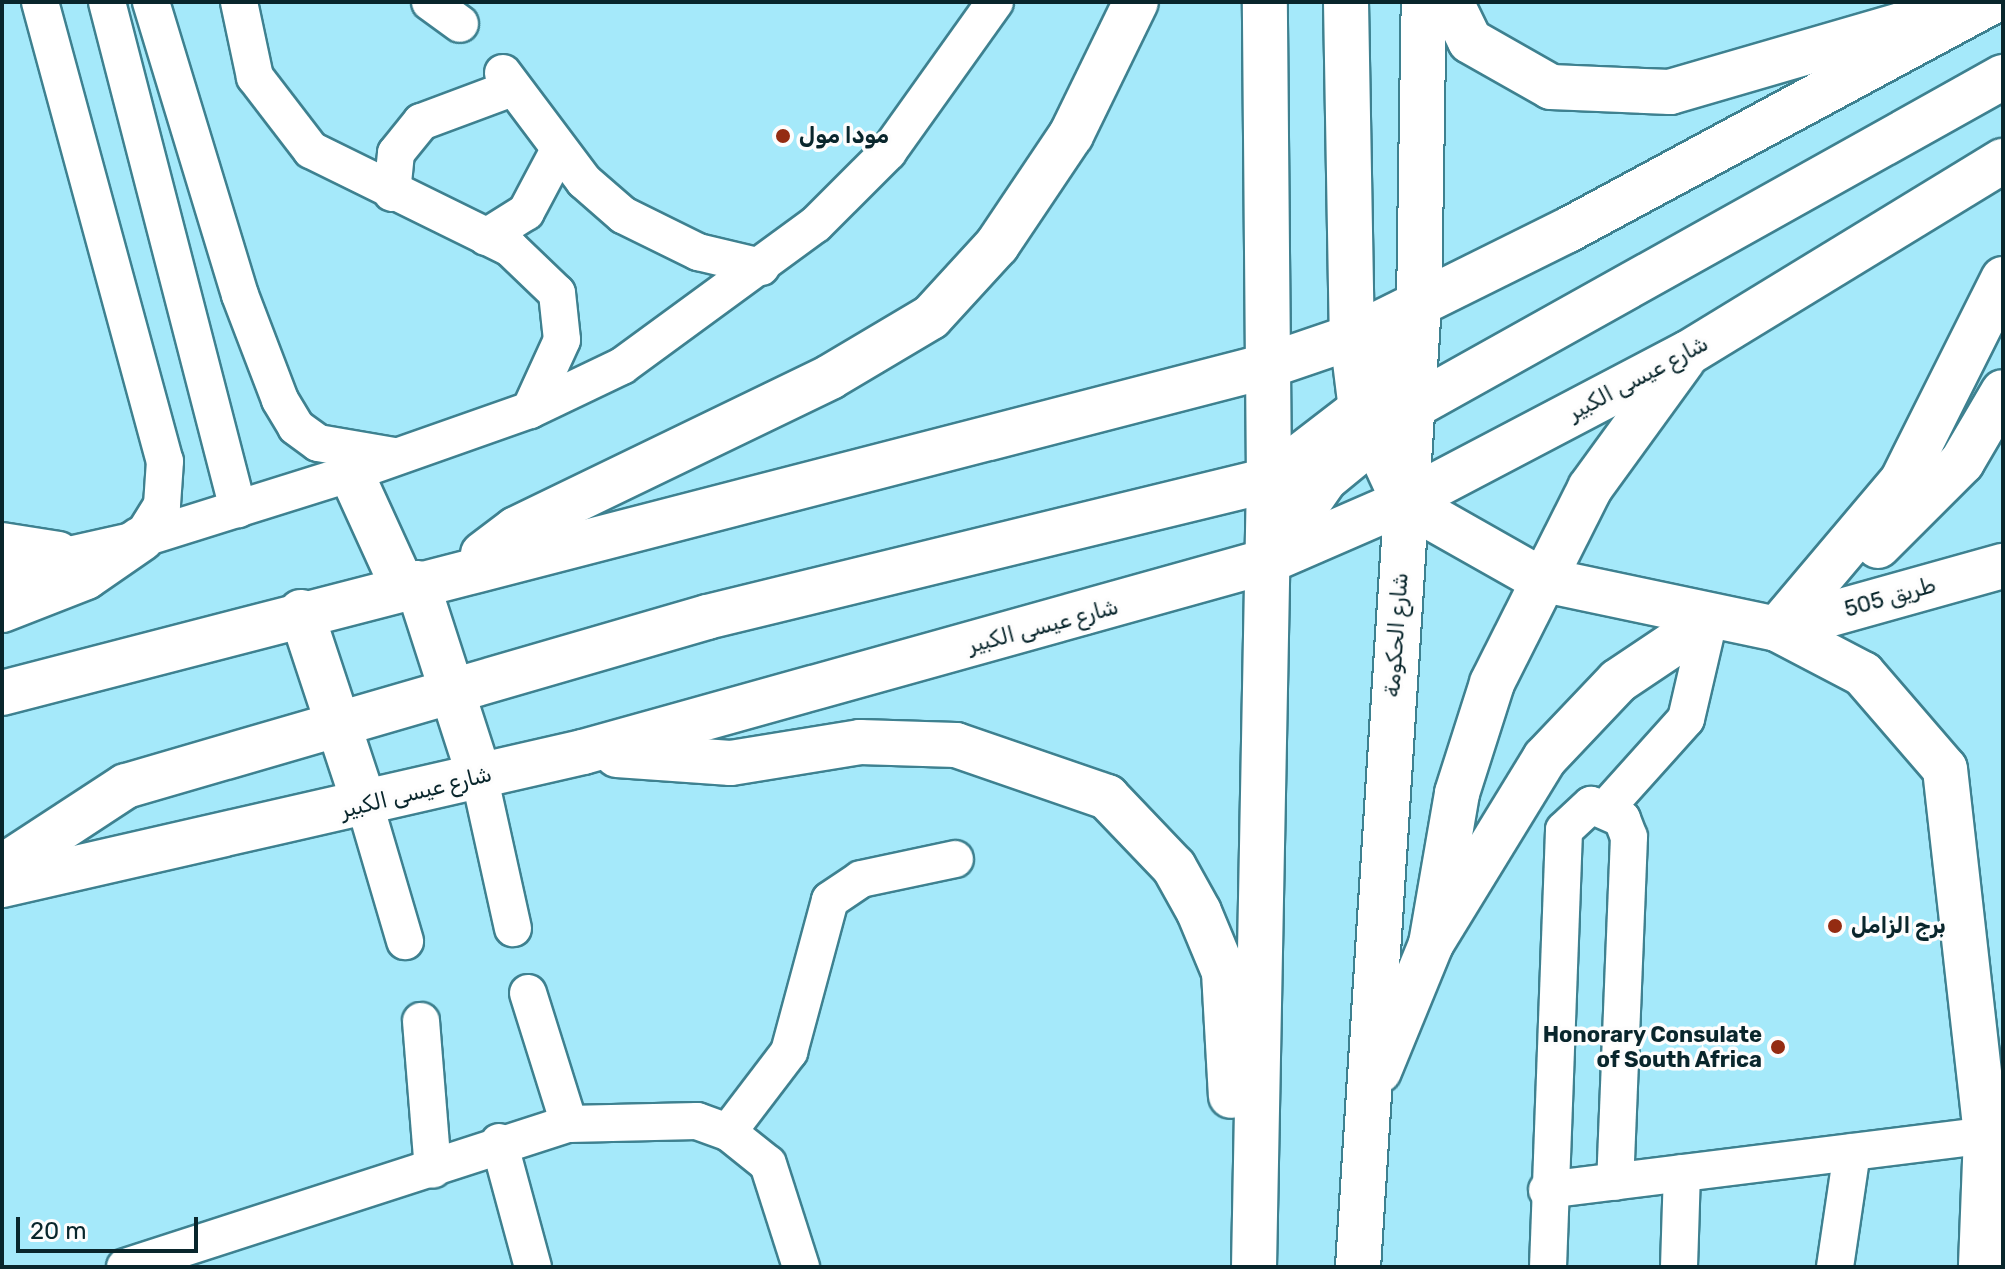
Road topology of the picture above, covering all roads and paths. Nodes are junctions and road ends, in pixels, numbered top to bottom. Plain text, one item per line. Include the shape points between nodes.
1 (40, 2) edge
2 (107, 2) edge
3 (151, 2) edge
4 (430, 2) edge
5 (995, 2) edge
6 (1136, 2) edge
7 (1265, 2) edge
8 (1346, 2) edge
9 (1424, 2) edge
10 (1451, 2) edge
11 (1977, 2) edge
12 (1991, 2) edge
13 (236, 4) edge
14 (460, 24) dead end
15 (2003, 77) edge
16 (559, 150) junction
17 (2003, 161) edge
18 (392, 193) junction
19 (486, 237) junction
20 (761, 267) junction
21 (2003, 279) edge
22 (1419, 304) junction
23 (1352, 337) junction
24 (1688, 353) junction
25 (1267, 366) junction
26 (2003, 392) edge
27 (1414, 406) junction
28 (530, 410) junction
29 (1366, 422) junction
30 (400, 457) junction
31 (351, 473) junction
32 (1269, 480) junction
33 (1404, 502) junction
34 (238, 509) junction
35 (141, 539) junction
36 (2, 541) edge
37 (68, 553) junction
38 (1268, 561) junction
39 (2003, 566) edge
40 (2, 570) edge
41 (460, 571) junction
42 (1540, 579) junction
43 (410, 585) junction
44 (2, 610) edge
45 (301, 612) junction
46 (1709, 620) junction
47 (1777, 629) junction
48 (452, 691) junction
49 (2, 693) edge
50 (339, 724) junction
51 (583, 752) junction
52 (479, 775) junction
53 (365, 805) junction
54 (1607, 807) junction
55 (955, 859) dead end
56 (2, 867) edge
57 (2, 885) edge
58 (513, 928) dead end
59 (405, 941) dead end
60 (1431, 944) junction
61 (528, 993) dead end
62 (421, 1021) dead end
63 (1364, 1106) junction
64 (569, 1124) junction
65 (728, 1132) junction
66 (1994, 1134) edge
67 (499, 1142) junction
68 (1852, 1152) junction
69 (433, 1170) junction
70 (1682, 1173) junction
71 (1615, 1182) junction
72 (1547, 1190) junction
73 (125, 1267) edge
74 (533, 1267) edge
75 (801, 1267) edge
76 (1242, 1267) edge
77 (1254, 1267) edge
78 (1358, 1267) edge
79 (1548, 1267) edge
80 (1679, 1267) edge
81 (1835, 1267) edge
82 (1981, 1267) edge

1 - 35 lane via 165,461 162,505
2 - 34 lane
3 - 30 lane via 240,295 280,400 296,427 318,443
4 - 14 lane
5 - 20 lane via 888,152
6 - 41 main road via 1071,135 997,245 931,317 830,377 516,529
7 - 25 main road
8 - 23 main road
9 - 22 main road, شارع الحكومة
10 - 11 main road via 1470,41 1551,87 1670,92
12 - 22 main road
13 - 18 lane via 255,77 289,128 337,167
15 - 27 main road
16 - 18 lane via 507,80 421,122 396,153
16 - 19 lane via 526,212
16 - 20 lane via 636,222 698,252
17 - 24 main road, شارع عيسى الكبير
18 - 19 lane
19 - 28 lane via 545,277 565,316
20 - 28 lane via 622,366
21 - 47 main road via 1902,481
22 - 23 main road
22 - 27 main road, شارع الحكومة
22 - 29 main road
23 - 25 main road
23 - 29 main road
24 - 33 main road, شارع عيسى الكبير
24 - 42 main road via 1590,488
25 - 32 main road
25 - 41 main road
26 - 47 main road via 1962,462 1902,526
27 - 29 main road
27 - 33 main road, شارع الحكومة
28 - 30 lane
29 - 32 main road
29 - 33 main road
29 - 38 main road
30 - 31 lane
31 - 34 lane
31 - 43 main road
32 - 38 main road
32 - 48 main road via 723,613
33 - 38 main road, شارع عيسى الكبير
33 - 42 main road
33 - 63 main road, شارع الحكومة
34 - 35 lane
35 - 37 lane
35 - 44 main road via 86,577
36 - 37 lane
37 - 40 lane
38 - 51 main road, شارع عيسى الكبير
38 - 77 main road
39 - 47 main road, طريق 505
41 - 43 main road
42 - 46 main road
42 - 60 main road via 1492,683 1457,793
43 - 45 main road
43 - 48 main road
45 - 49 main road
45 - 50 main road
46 - 47 main road
46 - 54 lane via 1686,719
46 - 60 main road via 1618,681 1545,758
47 - 66 main road via 1863,674 1945,769
48 - 50 main road
48 - 52 main road
50 - 53 main road
50 - 56 main road via 126,786
51 - 52 main road, شارع عيسى الكبير
51 - 76 main road via 731,763 860,742 956,745 1107,797 1174,867 1224,972
52 - 53 main road, شارع عيسى الكبير
52 - 58 lane
53 - 57 main road, شارع عيسى الكبير
53 - 59 lane
54 - 71 lane via 1629,837
54 - 72 lane via 1591,805 1564,830
55 - 65 lane via 861,879 830,900 789,1052
60 - 63 main road
61 - 64 lane
62 - 69 lane
63 - 78 main road, شارع الحكومة
64 - 65 lane via 697,1121
64 - 67 lane
65 - 75 lane via 779,1182
66 - 68 lane
66 - 82 main road
67 - 69 lane
67 - 74 lane
68 - 70 lane
68 - 81 lane
69 - 73 lane
70 - 71 lane
70 - 80 lane
71 - 72 lane
72 - 79 lane

